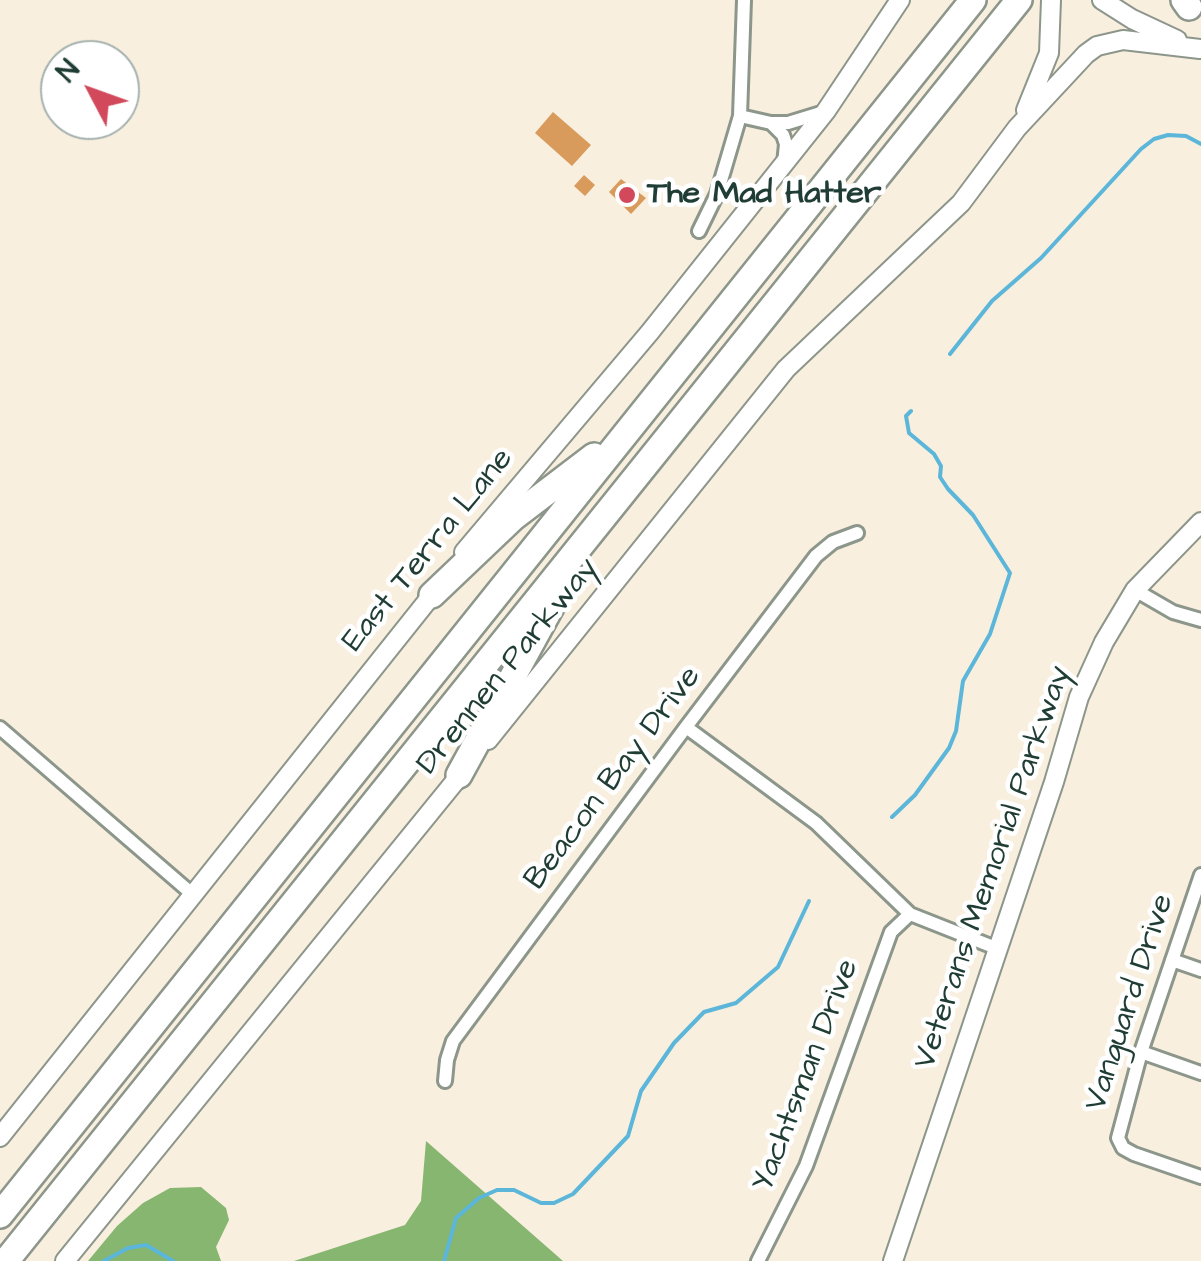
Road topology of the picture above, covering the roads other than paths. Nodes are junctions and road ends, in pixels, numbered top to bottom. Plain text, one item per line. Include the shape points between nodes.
1 (744, 0) edge
2 (900, 0) edge
3 (973, 0) edge
4 (1019, 0) edge
5 (1102, 0) edge
6 (1051, 3) edge
7 (1200, 50) edge
8 (826, 111) junction
9 (740, 116) junction
10 (771, 123) junction
11 (1017, 128) junction
12 (784, 164) junction
13 (699, 231) dead end
14 (626, 432) junction
15 (1201, 522) edge
16 (596, 526) junction
17 (857, 532) dead end
18 (1135, 590) junction
19 (432, 595) junction
20 (1201, 620) edge
21 (686, 727) junction
22 (0, 728) edge
23 (460, 775) junction
24 (1201, 875) edge
25 (191, 894) junction
26 (910, 914) junction
27 (996, 948) junction
28 (1172, 960) junction
29 (1201, 970) edge
30 (1141, 1052) junction
31 (1201, 1073) edge
32 (446, 1081) dead end
33 (0, 1137) edge
34 (1201, 1177) edge
35 (0, 1215) edge
36 (6, 1261) edge
37 (66, 1261) edge
38 (758, 1261) edge
39 (893, 1261) edge

1 - 9 street
2 - 8 main road, East Terra Lane
3 - 14 highway
4 - 16 highway
5 - 7 main road
6 - 11 main road via 1049,53
7 - 11 main road via 1123,40 1097,46
8 - 10 street
8 - 12 main road, East Terra Lane
9 - 10 street
9 - 13 street
10 - 12 street via 786,144
11 - 23 main road, Drennen Parkway via 961,203 786,369
12 - 19 main road, East Terra Lane
14 - 19 highway via 514,517
14 - 35 highway
15 - 18 main road, Veterans Memorial Parkway
16 - 23 highway
16 - 36 highway
17 - 21 street, Beacon Bay Drive via 816,556
18 - 20 street
18 - 27 main road, Veterans Memorial Parkway via 1079,697
19 - 25 main road, East Terra Lane
21 - 26 street via 784,796
21 - 32 street, Beacon Bay Drive via 453,1041
22 - 25 street
23 - 37 main road, Drennen Parkway
24 - 28 street, Vanguard Drive
25 - 33 main road, East Terra Lane
26 - 27 street
26 - 38 street, Yachtsman Drive via 891,932 806,1166
27 - 39 main road, Veterans Memorial Parkway
28 - 29 street
28 - 30 street, Vanguard Drive
30 - 31 street
30 - 34 street, Vanguard Drive via 1118,1138 1123,1148

